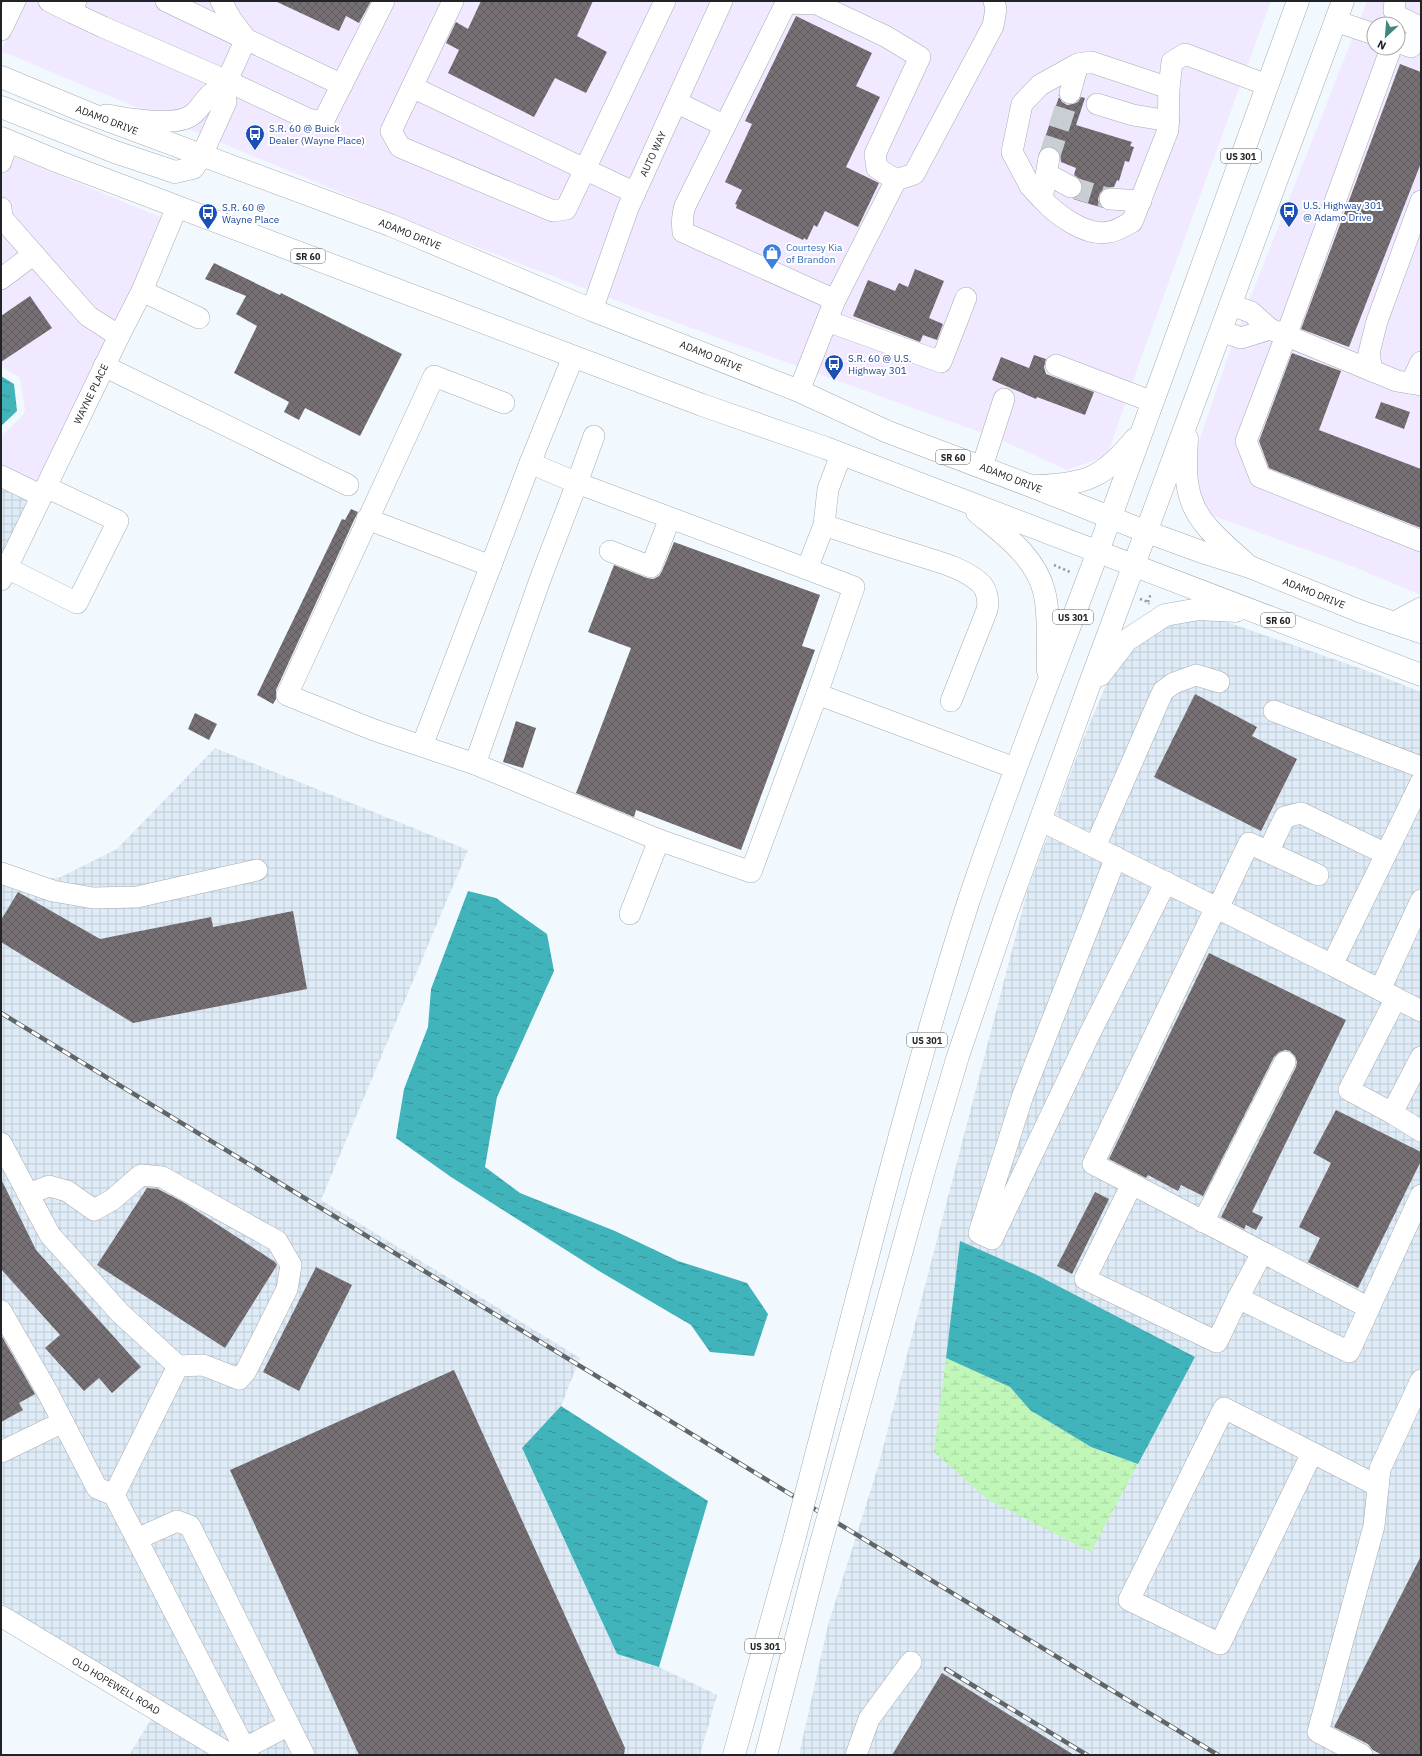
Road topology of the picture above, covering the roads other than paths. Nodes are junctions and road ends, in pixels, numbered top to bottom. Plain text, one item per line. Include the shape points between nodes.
1 (15, 1) edge
2 (49, 1) edge
3 (166, 1) edge
4 (221, 1) edge
5 (384, 1) edge
6 (453, 1) edge
7 (665, 1) edge
8 (722, 1) edge
9 (994, 1) edge
10 (1298, 1) edge
11 (1395, 1) edge
12 (786, 2) edge
13 (74, 6) edge
14 (1339, 11) edge
15 (1421, 27) edge
16 (1366, 29) edge
17 (1, 30) edge
18 (246, 38) junction
19 (1406, 46) edge
20 (1401, 56) edge
21 (1078, 64) junction
22 (1, 77) edge
23 (225, 84) junction
24 (342, 85) junction
25 (1267, 85) junction
26 (412, 87) junction
27 (1169, 88) junction
28 (1070, 93) tunnel mouth
29 (676, 102) junction
30 (1097, 104) dead end
31 (1, 107) edge
32 (88, 113) junction
33 (1169, 121) junction
34 (725, 126) junction
35 (4, 140) edge
36 (202, 155) junction
37 (1, 162) edge
38 (586, 170) junction
39 (896, 180) junction
40 (1071, 187) tunnel mouth
41 (635, 193) junction
42 (1042, 199) junction
43 (1110, 199) tunnel mouth
44 (1140, 201) junction
45 (1421, 201) edge
46 (177, 207) junction
47 (1, 208) edge
48 (34, 254) junction
49 (1, 279) edge
50 (142, 291) junction
51 (966, 298) dead end
52 (835, 300) junction
53 (1231, 305) junction
54 (592, 310) junction
55 (199, 318) dead end
56 (827, 321) junction
57 (1221, 331) junction
58 (1278, 333) junction
59 (118, 336) junction
60 (573, 357) junction
61 (1421, 362) edge
62 (104, 366) junction
63 (1056, 366) dead end
64 (1372, 371) junction
65 (1416, 384) edge
66 (799, 391) junction
67 (1004, 399) dead end
68 (504, 402) dead end
69 (1153, 402) junction
70 (1188, 419) junction
71 (1143, 428) junction
72 (594, 436) dead end
73 (841, 454) junction
74 (530, 463) junction
75 (982, 467) junction
76 (1, 476) edge
77 (577, 483) junction
78 (348, 485) dead end
79 (1031, 486) junction
80 (44, 491) junction
81 (962, 500) junction
82 (670, 518) junction
83 (1110, 518) junction
84 (368, 519) junction
85 (824, 525) junction
86 (1147, 532) junction
87 (1421, 541) edge
88 (610, 551) dead end
89 (1098, 552) junction
90 (491, 566) junction
91 (1134, 566) junction
92 (1250, 567) junction
93 (807, 569) junction
94 (4, 574) edge
95 (1421, 608) edge
96 (1256, 612) junction
97 (1393, 623) junction
98 (1421, 632) edge
99 (1421, 675) edge
100 (1048, 682) junction
101 (1219, 682) dead end
102 (816, 694) junction
103 (1086, 694) junction
104 (951, 701) dead end
105 (1274, 710) dead end
106 (422, 746) junction
107 (475, 764) junction
108 (1015, 768) junction
109 (1421, 780) edge
110 (1040, 820) junction
111 (659, 840) junction
112 (1095, 847) junction
113 (1268, 852) junction
114 (1386, 854) junction
115 (1116, 857) junction
116 (258, 870) dead end
117 (1, 873) edge
118 (1318, 875) dead end
119 (1166, 882) junction
120 (1421, 900) edge
121 (1217, 908) junction
122 (630, 914) dead end
123 (1332, 965) junction
124 (1388, 994) junction
125 (1421, 1011) edge
126 (1421, 1057) edge
127 (1285, 1062) dead end
128 (1392, 1113) junction
129 (1421, 1131) edge
130 (1, 1143) edge
131 (1132, 1184) junction
132 (28, 1194) junction
133 (1421, 1195) edge
134 (1203, 1222) junction
135 (1262, 1254) junction
136 (1238, 1298) junction
137 (1369, 1308) junction
138 (1, 1311) edge
139 (178, 1366) junction
140 (1421, 1380) edge
141 (63, 1422) junction
142 (1, 1452) edge
143 (1312, 1453) junction
144 (1378, 1486) junction
145 (114, 1495) junction
146 (137, 1539) junction
147 (1, 1616) edge
148 (911, 1662) dead end
149 (289, 1725) junction
150 (241, 1753) edge
151 (304, 1755) edge
152 (734, 1755) edge
153 (766, 1755) edge
154 (856, 1755) edge
155 (1362, 1755) edge

1 - 17 street
2 - 13 street
3 - 18 street
4 - 18 street
5 - 24 street
6 - 26 street
7 - 38 street
8 - 29 street, AUTO WAY
9 - 39 street via 996,10 993,26 914,174
10 - 25 main road, US 301
11 - 15 street via 1394,11 1399,17
12 - 34 street
12 - 39 street via 817,4 885,36 920,57 875,154 877,168
13 - 23 street via 103,27
14 - 16 street
14 - 53 main road, US 301
15 - 19 street
18 - 23 street
18 - 24 street
20 - 58 street
21 - 27 street via 1090,62
21 - 28 street
21 - 42 street via 1040,85 1022,104 1012,152 1030,186
22 - 32 main road, ADAMO DRIVE / SR 60
23 - 24 street via 318,121 325,118
23 - 32 street via 208,95 202,106 190,117 177,121
23 - 36 street via 226,102
25 - 27 street via 1184,54 1172,62
25 - 69 main road, US 301
26 - 38 street
26 - 38 street via 391,131 400,147 553,212 566,210
27 - 33 street
29 - 34 street
29 - 41 street, AUTO WAY
30 - 33 street via 1133,115
31 - 36 main road via 115,152 175,172 192,168
32 - 36 main road, ADAMO DRIVE / SR 60
33 - 44 street via 1168,130
34 - 52 street via 685,206 682,218 684,232
35 - 37 street
35 - 46 main road, SR 60
36 - 54 main road, ADAMO DRIVE / SR 60 via 390,226
38 - 41 street
39 - 52 street
40 - 42 street via 1048,166
41 - 54 street, AUTO WAY
42 - 44 street via 1056,214 1089,232 1109,232 1132,222
43 - 44 street
45 - 64 street via 1377,322 1369,354
46 - 50 street, WAYNE PLACE
46 - 60 main road, SR 60
47 - 48 street via 2,218
48 - 49 street
48 - 59 street via 88,316
50 - 55 street
50 - 59 street, WAYNE PLACE
51 - 56 street via 941,362
52 - 56 street
53 - 57 main road, US 301
53 - 58 street via 1251,312
54 - 66 main road, ADAMO DRIVE / SR 60
56 - 66 street
57 - 58 street via 1241,338
57 - 70 main road, US 301
58 - 64 street
58 - 87 street via 1246,441 1260,477
59 - 62 street, WAYNE PLACE
60 - 73 main road, SR 60
60 - 74 street
61 - 65 street
62 - 78 street
62 - 80 street, WAYNE PLACE
63 - 69 street
64 - 65 street via 1397,381
66 - 75 main road, ADAMO DRIVE / SR 60 via 888,432
67 - 75 street
68 - 84 street via 434,376
69 - 71 main road, US 301
70 - 86 main road, US 301
70 - 92 main road via 1186,462 1191,500 1195,510
71 - 79 main road via 1123,453 1091,478 1062,485
71 - 83 main road, US 301
72 - 77 street
73 - 81 main road, SR 60
73 - 85 street via 828,489
74 - 77 street
74 - 90 street
75 - 79 main road, ADAMO DRIVE / SR 60
76 - 80 street
77 - 82 street
77 - 107 street
79 - 83 main road, ADAMO DRIVE / SR 60
80 - 94 street, WAYNE PLACE
80 - 94 street via 118,521 77,603
81 - 89 main road, SR 60
81 - 100 main road via 1015,545 1030,561 1036,572 1044,591
82 - 88 street via 651,567
82 - 93 street
83 - 86 main road, ADAMO DRIVE
83 - 89 main road, US 301
84 - 90 street
84 - 106 street via 287,696
85 - 93 street
85 - 104 street via 933,561 980,582 989,604
86 - 91 main road, US 301
86 - 92 main road, ADAMO DRIVE
89 - 91 main road, SR 60
89 - 100 main road, US 301
90 - 106 street
91 - 96 main road, SR 60
91 - 103 main road, US 301
92 - 97 main road, ADAMO DRIVE
93 - 102 street via 854,587
95 - 97 street
96 - 99 main road, SR 60
96 - 103 main road via 1199,609 1165,615 1128,640
97 - 98 main road, ADAMO DRIVE
100 - 108 main road, US 301
101 - 112 street via 1196,675 1163,691
102 - 108 street
102 - 111 street via 751,872
103 - 110 main road, US 301
105 - 109 street
106 - 107 street
107 - 111 street
108 - 152 main road, US 301, bridge via 935,1012
109 - 114 street
110 - 112 street
110 - 153 main road, US 301, bridge via 956,1064 925,1167 819,1550
111 - 122 street
112 - 115 street
113 - 114 street via 1285,817 1301,813
113 - 118 street
113 - 121 street via 1249,843
114 - 123 street
115 - 119 street
115 - 119 street via 1023,1095 979,1233 992,1239 1090,1033
116 - 117 street via 137,897 92,898 53,891
119 - 121 street
120 - 124 street
121 - 123 street
121 - 131 street via 1093,1164
123 - 124 street
124 - 125 street
124 - 128 street via 1349,1090
126 - 128 street
127 - 134 street
128 - 129 street
130 - 132 street
131 - 134 street
131 - 136 street via 1085,1279 1217,1342
132 - 139 street via 50,1235 120,1314
132 - 139 street via 49,1186 68,1191 94,1210 112,1200 140,1175 162,1177 277,1241 292,1265 287,1289 246,1371 239,1379 202,1365
133 - 137 street
134 - 135 street
135 - 136 street
135 - 137 street
136 - 137 street via 1348,1352
138 - 141 street
139 - 145 street
140 - 144 street via 1380,1469
141 - 142 street
141 - 145 street via 97,1488
143 - 143 street via 1224,1408 1129,1600 1220,1644
143 - 144 street
144 - 155 street via 1374,1526 1318,1732
145 - 146 street
146 - 149 street via 177,1521 190,1526
146 - 150 street
147 - 150 street, OLD HOPEWELL ROAD
148 - 154 street via 868,1719
149 - 150 street
149 - 151 street

